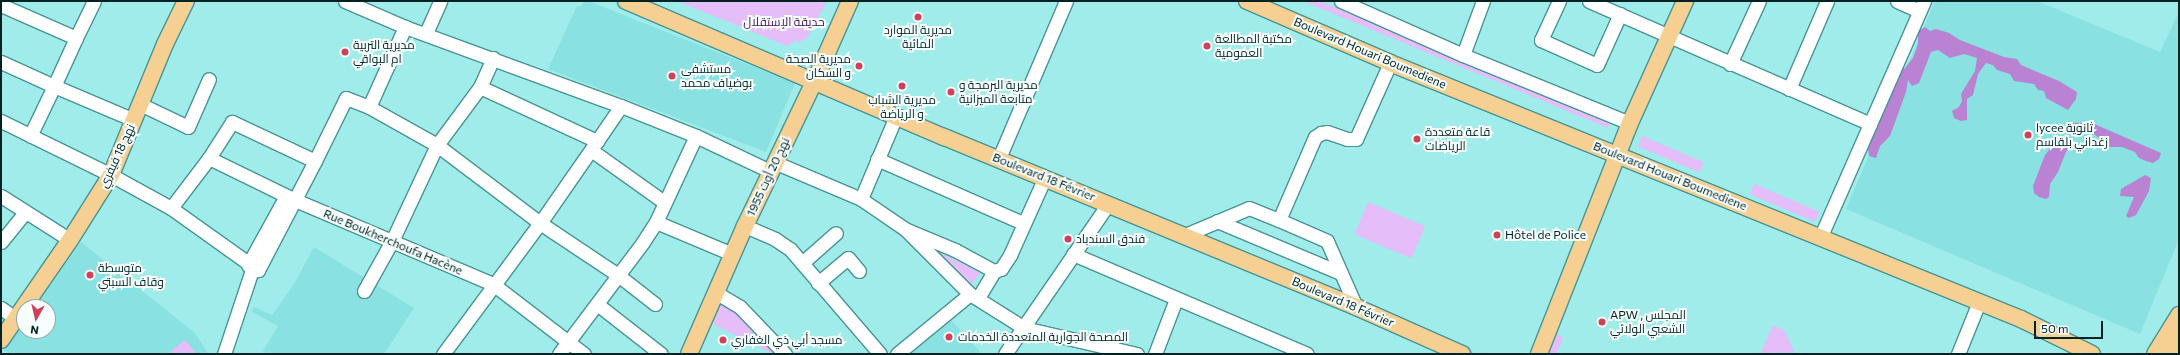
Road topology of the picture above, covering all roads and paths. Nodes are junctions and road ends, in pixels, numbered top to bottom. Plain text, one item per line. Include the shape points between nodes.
1 (94, 1) edge
2 (186, 1) edge
3 (345, 1) edge
4 (440, 1) edge
5 (626, 1) edge
6 (850, 1) edge
7 (1066, 1) edge
8 (1247, 1) edge
9 (1341, 1) edge
10 (1483, 1) edge
11 (1559, 1) edge
12 (1589, 1) edge
13 (1686, 1) edge
14 (1759, 1) edge
15 (1828, 1) edge
16 (1897, 1) edge
17 (1, 5) edge
18 (1921, 6) edge
19 (1620, 14) junction
20 (405, 26) junction
21 (426, 33) junction
22 (1670, 37) junction
23 (76, 38) junction
24 (1463, 55) junction
25 (493, 58) junction
26 (1, 62) edge
27 (1390, 63) junction
28 (1730, 64) junction
29 (209, 79) dead end
30 (815, 80) junction
31 (54, 86) junction
32 (480, 87) junction
33 (1789, 89) junction
34 (140, 104) junction
35 (621, 106) junction
36 (368, 107) junction
37 (896, 116) junction
38 (134, 120) junction
39 (1, 121) edge
40 (1630, 123) junction
41 (1870, 124) junction
42 (30, 136) junction
43 (696, 136) junction
44 (437, 145) junction
45 (594, 146) junction
46 (1618, 154) junction
47 (209, 158) junction
48 (999, 158) junction
49 (877, 159) junction
50 (315, 161) junction
51 (772, 167) junction
52 (111, 175) junction
53 (1044, 177) junction
54 (1, 196) edge
55 (291, 198) junction
56 (861, 199) junction
57 (664, 202) junction
58 (1108, 204) junction
59 (171, 208) junction
60 (25, 212) junction
61 (1279, 220) junction
62 (1217, 221) junction
63 (540, 222) junction
64 (656, 222) junction
65 (1023, 223) junction
66 (745, 226) junction
67 (905, 229) junction
68 (836, 233) dead end
69 (1185, 235) junction
70 (1820, 238) junction
71 (70, 240) junction
72 (392, 241) junction
73 (1, 242) edge
74 (732, 254) junction
75 (1073, 254) junction
76 (802, 263) junction
77 (253, 267) junction
78 (859, 271) dead end
79 (994, 271) junction
80 (1341, 273) junction
81 (618, 275) junction
82 (818, 283) junction
83 (493, 284) junction
84 (364, 290) dead end
85 (715, 292) junction
86 (974, 296) junction
87 (1176, 298) junction
88 (30, 299) edge
89 (1979, 302) junction
90 (597, 304) junction
91 (655, 304) dead end
92 (1356, 307) junction
93 (1, 308) edge
94 (2179, 315) edge
95 (16, 319) joint
96 (1024, 328) junction
97 (2179, 338) edge
98 (1, 340) edge
99 (568, 341) junction
100 (1282, 349) edge
101 (224, 354) edge
102 (443, 354) edge
103 (558, 354) edge
104 (584, 354) edge
105 (661, 354) edge
106 (689, 354) edge
107 (784, 354) edge
108 (880, 354) edge
109 (897, 354) edge
110 (1005, 354) edge
111 (1137, 354) edge
112 (1154, 354) edge
113 (1307, 354) edge
114 (1462, 354) edge
115 (1539, 354) edge
116 (1958, 354) edge
117 (2092, 354) edge
118 (2155, 354) edge
119 (2170, 354) edge

1 - 23 street
2 - 34 main road, نهج 18 فيفري
3 - 20 street
4 - 21 street
5 - 30 main road, Boulevard 18 Février
6 - 30 main road, نهج 20 أوت 1955
7 - 48 street
8 - 27 main road, Boulevard Houari Boumediene
9 - 24 street
10 - 24 street
11 - 19 street via 1541,40 1597,65
12 - 19 street
13 - 22 main road
14 - 28 street
15 - 33 street
16 - 18 street
17 - 23 street
18 - 41 street
19 - 22 street
20 - 21 street
20 - 36 street
21 - 25 street
22 - 28 street
22 - 40 main road
23 - 31 street
24 - 40 street
25 - 32 street
25 - 35 street
26 - 31 street
27 - 46 main road, Boulevard Houari Boumediene
27 - 61 street via 1356,139 1347,140 1327,132 1321,132 1315,137
28 - 33 street
29 - 34 street via 188,127
30 - 37 main road, Boulevard 18 Février
30 - 51 main road, نهج 20 أوت 1955
31 - 38 street
31 - 42 street
32 - 44 street
32 - 45 street
33 - 41 street
34 - 38 main road, نهج 18 فيفري
35 - 43 street
35 - 45 street
36 - 44 street
36 - 50 street via 346,98
37 - 48 main road, Boulevard 18 Février
37 - 49 street
38 - 52 main road, نهج 18 فيفري
39 - 42 street
40 - 46 main road
41 - 70 street
42 - 52 street
43 - 51 street
43 - 57 street
44 - 63 street
44 - 72 street
45 - 57 street
45 - 63 street
46 - 70 main road, Boulevard Houari Boumediene
46 - 115 main road
47 - 50 street via 232,122
47 - 55 street, Rue Boukherchoufa Hacène
47 - 59 street
48 - 53 main road, Boulevard 18 Février
49 - 56 street
49 - 65 street
50 - 55 street
51 - 56 street
51 - 66 main road, نهج 20 أوت 1955
52 - 59 street
52 - 71 main road, نهج 18 فيفري
53 - 58 main road, Boulevard 18 Février
53 - 65 street
54 - 60 street
55 - 72 street, Rue Boukherchoufa Hacène
55 - 77 street
56 - 67 street
57 - 64 street
58 - 69 main road, Boulevard 18 Février
58 - 75 street
59 - 77 street
60 - 71 street
60 - 73 street
61 - 62 street via 1249,208
61 - 80 street via 1328,241
62 - 69 street
62 - 80 street
63 - 81 street
63 - 83 street
64 - 74 street
64 - 81 street
65 - 79 street via 1001,269
66 - 74 main road, نهج 20 أوت 1955
66 - 76 street via 775,239 790,249
67 - 79 street via 955,250
67 - 86 street
68 - 76 street
69 - 92 main road, Boulevard 18 Février
70 - 89 main road, Boulevard Houari Boumediene
71 - 88 main road, نهج 18 فيفري
72 - 83 street, Rue Boukherchoufa Hacène
72 - 84 street
74 - 85 main road, نهج 20 أوت 1955
75 - 87 street
75 - 96 street
76 - 82 street
77 - 101 street
78 - 82 street via 848,258
79 - 86 street
80 - 92 street
81 - 90 street
81 - 91 street
82 - 108 street
83 - 99 street, Rue Boukherchoufa Hacène
83 - 102 street
85 - 106 main road, نهج 20 أوت 1955
85 - 107 street via 740,307
86 - 96 street
86 - 109 street
87 - 100 street
87 - 112 street
89 - 116 street
89 - 117 main road, Boulevard Houari Boumediene via 2058,336
90 - 99 street
90 - 105 street
92 - 114 main road, Boulevard 18 Février
93 - 95 street
94 - 118 main road
95 - 98 main road, نهج 18 فيفري
96 - 110 street
96 - 111 street
97 - 119 main road
99 - 103 street
99 - 104 street, Rue Boukherchoufa Hacène
100 - 113 street

